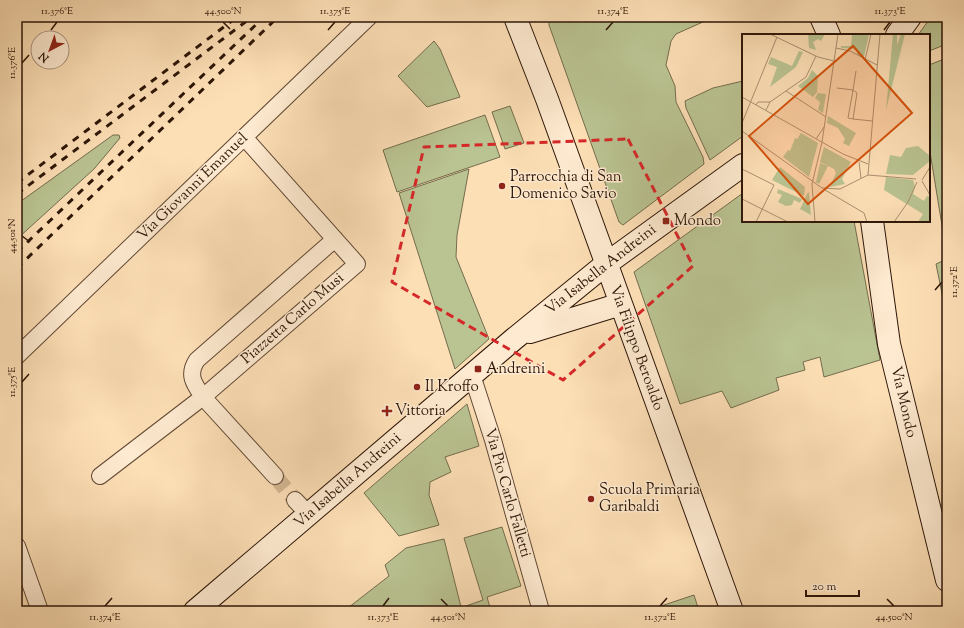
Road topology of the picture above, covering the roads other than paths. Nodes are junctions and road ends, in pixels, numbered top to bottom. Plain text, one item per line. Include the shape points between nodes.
1 (369, 17) edge
2 (515, 17) edge
3 (821, 17) edge
4 (910, 17) edge
5 (829, 34) edge
6 (898, 34) edge
7 (244, 137) junction
8 (742, 166) edge
9 (872, 222) edge
10 (335, 239) junction
11 (606, 264) junction
12 (621, 304) junction
13 (519, 335) junction
14 (17, 356) edge
15 (472, 375) junction
16 (203, 397) junction
17 (100, 476) dead end
18 (274, 476) tunnel mouth
19 (17, 546) edge
20 (947, 580) edge
21 (40, 611) edge
22 (195, 611) edge
23 (541, 611) edge
24 (732, 611) edge

1 - 7 street, Via Giovanni Emanuel
2 - 11 street, Via Filippo Beroaldo
3 - 5 street
4 - 6 street
7 - 10 street, Piazzetta Carlo Musi
7 - 14 street, Via Giovanni Emanuel
8 - 11 street, Via Isabella Andreini
9 - 20 street, Via Mondo via 889,344
10 - 16 street via 196,360 191,377
10 - 16 street, Piazzetta Carlo Musi via 357,264
11 - 12 street, Via Filippo Beroaldo
11 - 13 street, Via Isabella Andreini
12 - 13 street, Via Isabella Andreini
12 - 24 street, Via Filippo Beroaldo
13 - 15 street, Via Isabella Andreini
15 - 22 street, Via Isabella Andreini via 302,508
15 - 23 street, Via Pio Carlo Falletti
16 - 17 street, Piazzetta Carlo Musi
16 - 18 street
19 - 21 street

